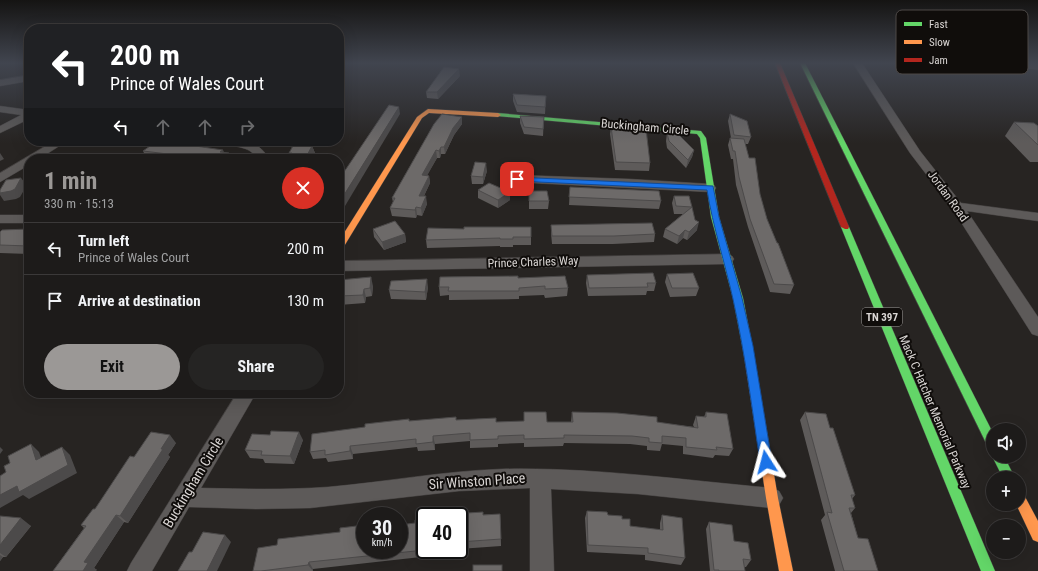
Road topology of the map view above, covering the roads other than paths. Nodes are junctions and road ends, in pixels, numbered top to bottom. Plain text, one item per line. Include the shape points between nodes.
1 (788, 90) edge
2 (815, 90) edge
3 (874, 90) edge
4 (0, 109) edge
5 (24, 113) edge
6 (24, 117) edge
7 (0, 130) edge
8 (54, 146) edge
9 (250, 146) edge
10 (40, 154) edge
11 (260, 154) edge
12 (24, 164) edge
13 (0, 178) edge
14 (517, 179) dead end
15 (710, 188) junction
16 (957, 206) junction
17 (1038, 217) edge
18 (0, 219) edge
19 (24, 219) edge
20 (344, 240) edge
21 (727, 260) junction
22 (344, 266) edge
23 (1038, 330) edge
24 (244, 398) edge
25 (986, 431) edge
26 (540, 478) junction
27 (183, 498) junction
28 (772, 498) junction
29 (1026, 511) edge
30 (1038, 535) edge
31 (139, 571) edge
32 (542, 571) edge
33 (786, 571) edge
34 (988, 571) edge

1 - 34 main road, Mack C Hatcher Memorial Parkway / TN 397
2 - 25 main road
3 - 16 street, Jordan Road via 916,153
4 - 5 street
6 - 7 street
8 - 10 street
9 - 11 street
12 - 13 street
14 - 15 street
15 - 20 main road, Buckingham Circle via 703,138 699,132 428,111 420,117
15 - 21 main road, Buckingham Circle
16 - 17 street
16 - 23 street, Jordan Road
18 - 19 street
21 - 22 street, Prince Charles Way
21 - 28 main road, Buckingham Circle via 748,346
24 - 27 street, Buckingham Circle
26 - 27 street, Sir Winston Place via 429,484 329,497 265,500
26 - 28 street, Sir Winston Place via 621,482
26 - 32 street
27 - 31 street, Buckingham Circle
28 - 33 main road, Buckingham Circle
29 - 30 main road

